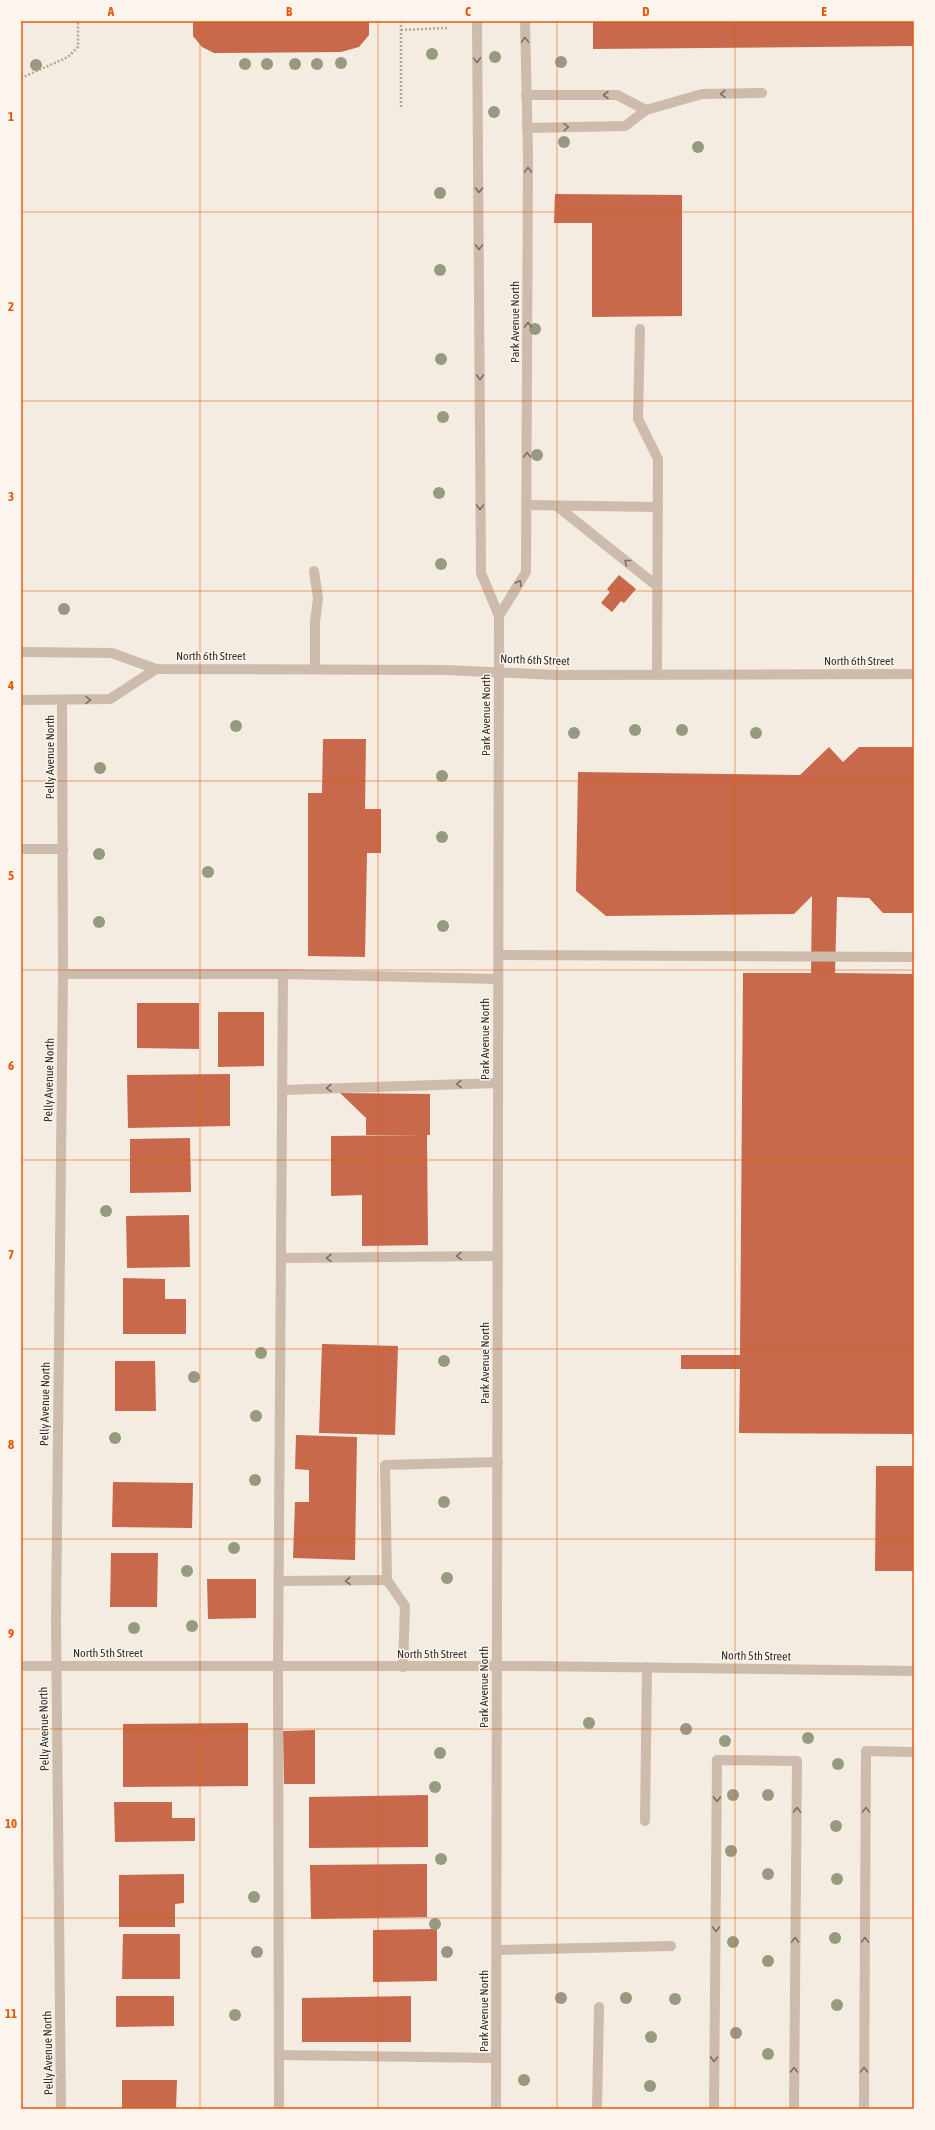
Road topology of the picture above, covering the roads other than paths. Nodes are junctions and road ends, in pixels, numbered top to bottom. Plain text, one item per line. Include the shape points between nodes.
1 (477, 21) edge
2 (525, 21) edge
3 (762, 93) dead end
4 (526, 95) junction
5 (646, 110) junction
6 (527, 128) junction
7 (640, 329) dead end
8 (527, 505) junction
9 (557, 506) junction
10 (658, 507) junction
11 (314, 571) dead end
12 (657, 586) junction
13 (499, 616) junction
14 (21, 652) edge
15 (156, 669) junction
16 (315, 669) junction
17 (499, 672) junction
18 (914, 674) edge
19 (657, 675) junction
20 (21, 700) edge
21 (62, 700) junction
22 (21, 849) edge
23 (63, 849) junction
24 (499, 956) junction
25 (914, 957) edge
26 (63, 974) junction
27 (283, 974) junction
28 (498, 979) junction
29 (498, 1083) junction
30 (282, 1090) junction
31 (498, 1256) junction
32 (281, 1258) junction
33 (498, 1462) junction
34 (387, 1580) junction
35 (279, 1581) junction
36 (21, 1666) edge
37 (56, 1666) junction
38 (278, 1666) junction
39 (404, 1667) junction
40 (497, 1667) junction
41 (647, 1667) junction
42 (914, 1671) edge
43 (914, 1752) edge
44 (644, 1821) dead end
45 (671, 1946) dead end
46 (497, 1950) junction
47 (599, 2007) dead end
48 (280, 2055) junction
49 (496, 2058) junction
50 (61, 2109) edge
51 (279, 2109) edge
52 (496, 2109) edge
53 (597, 2109) edge
54 (714, 2109) edge
55 (794, 2109) edge
56 (864, 2109) edge

1 -> 13 street, Park Avenue North via 481,573
4 -> 2 street, Park Avenue North
3 -> 5 street via 702,94
5 -> 4 street via 616,94
4 - 6 street, Park Avenue North
6 -> 5 street via 625,126
8 -> 6 street, Park Avenue North
7 - 10 street via 638,419 658,459
8 - 9 street
13 -> 8 street, Park Avenue North via 526,572
9 - 10 street
12 -> 9 street
10 - 12 street
11 - 16 street via 318,598
12 - 19 street
13 - 17 street, Park Avenue North
14 - 15 street, North 6th Street via 112,653
15 - 16 street, North 6th Street
21 -> 15 street via 110,700
16 - 17 street, North 6th Street
17 - 19 street, North 6th Street
17 - 24 street, Park Avenue North
18 - 19 street, North 6th Street
20 - 21 street
21 - 23 street, Pelly Avenue North
22 - 23 street
23 - 26 street, Pelly Avenue North
24 - 25 street
24 - 28 street, Park Avenue North
26 - 27 street
26 - 37 street, Pelly Avenue North
27 - 28 street
27 - 30 street
28 - 29 street, Park Avenue North
29 -> 30 street
29 - 31 street, Park Avenue North
30 - 32 street
31 -> 32 street
31 - 33 street, Park Avenue North
32 - 35 street
33 - 34 street via 385,1465
33 - 40 street, Park Avenue North
34 -> 35 street
34 - 39 street via 405,1606
35 - 38 street
36 - 37 street, North 5th Street
37 - 38 street, North 5th Street
37 - 50 street, Pelly Avenue North
38 - 39 street, North 5th Street
38 - 48 street
39 - 40 street, North 5th Street
40 - 41 street, North 5th Street
40 - 46 street, Park Avenue North
41 - 42 street, North 5th Street
41 - 44 street
56 -> 43 street via 866,1752
45 - 46 street
46 - 49 street, Park Avenue North
47 - 53 street
48 - 49 street
48 - 51 street
49 - 52 street, Park Avenue North
55 -> 54 street via 797,1761 717,1760

